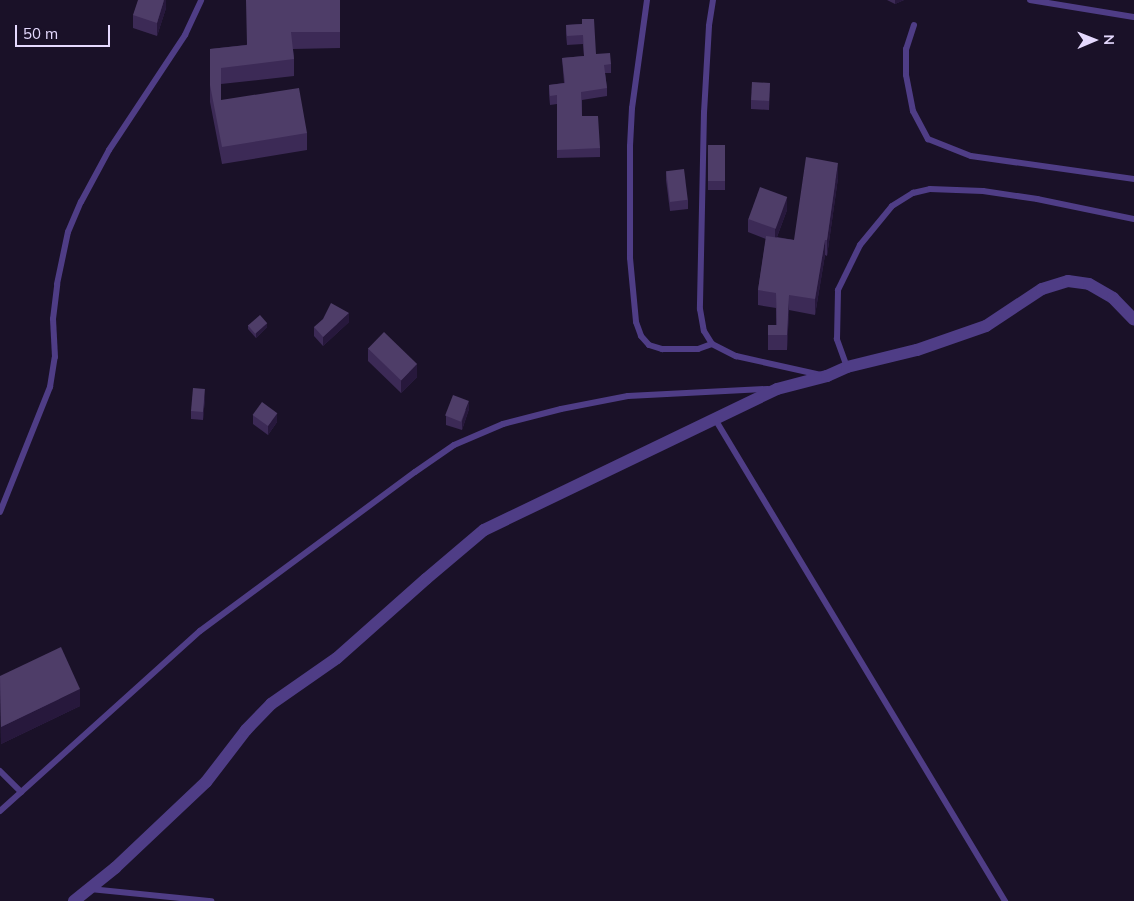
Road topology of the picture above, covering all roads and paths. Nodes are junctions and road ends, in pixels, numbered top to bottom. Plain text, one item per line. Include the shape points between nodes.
1 (201, 0) edge
2 (647, 0) edge
3 (713, 0) edge
4 (1030, 0) edge
5 (1134, 17) edge
6 (914, 25) dead end
7 (1134, 179) edge
8 (1134, 219) edge
9 (1134, 320) edge
10 (712, 344) junction
11 (846, 367) junction
12 (828, 376) junction
13 (777, 389) junction
14 (714, 418) junction
15 (0, 512) edge
16 (0, 771) edge
17 (21, 792) junction
18 (0, 811) edge
19 (88, 889) junction
20 (74, 901) edge
21 (211, 901) edge
22 (1005, 901) edge

1 - 15 lane via 185,35 109,150 68,232 57,284 53,319 55,357 50,387
2 - 10 lane via 630,146 630,258 636,322 641,336 649,345 662,349 689,349
3 - 10 lane via 704,112 700,309 704,331
4 - 5 lane
6 - 7 lane via 906,49 906,76 913,111 928,139 971,156
8 - 11 lane via 983,191 930,188 913,193 892,206 860,245 838,290 836,339
9 - 11 street via 1113,298 1089,284 1068,281 1042,289 986,326 917,350
10 - 12 lane via 736,356
11 - 12 street
12 - 13 street
13 - 14 street
13 - 17 lane via 628,396 503,424 454,445 200,631
14 - 19 street via 484,530 337,658 271,704 246,730 206,782
14 - 22 lane
16 - 17 lane
17 - 18 lane
19 - 20 street
19 - 21 lane

